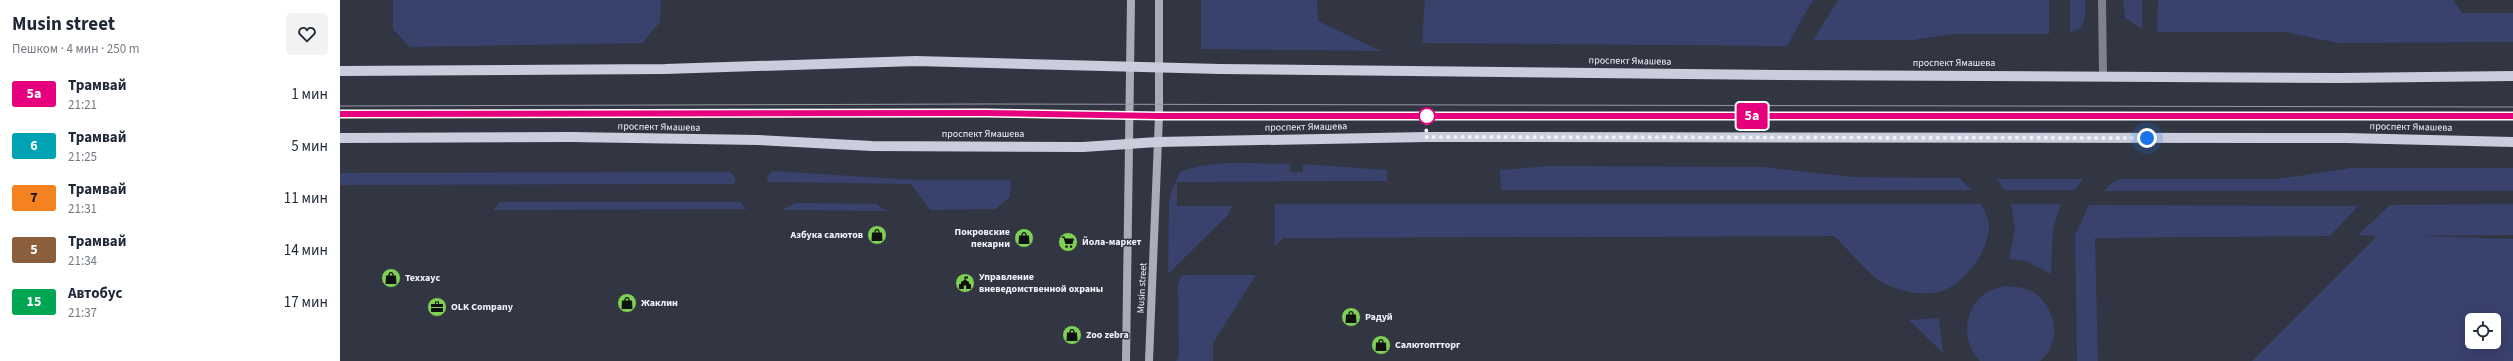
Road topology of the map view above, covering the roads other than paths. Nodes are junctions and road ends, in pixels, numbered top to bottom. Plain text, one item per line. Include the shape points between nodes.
1 (1131, 0) edge
2 (1159, 0) edge
3 (2102, 0) edge
4 (1131, 66) junction
5 (1159, 67) junction
6 (340, 71) edge
7 (2103, 75) junction
8 (2513, 76) edge
9 (340, 138) edge
10 (1157, 142) junction
11 (2513, 142) edge
12 (1129, 144) junction
13 (1126, 361) edge
14 (1149, 361) edge

1 - 4 street, Musin street
2 - 5 street, Musin street
3 - 7 street
4 - 5 main road, проспект Ямашева
4 - 6 main road, проспект Ямашева via 916,61 665,70
4 - 12 street, Musin street
5 - 7 main road, проспект Ямашева via 1780,75
5 - 10 street, Musin street
7 - 8 main road, проспект Ямашева via 2341,78
9 - 12 main road, проспект Ямашева via 758,140 872,146 1082,147
10 - 11 main road, проспект Ямашева via 1426,137 2346,138
10 - 12 main road, проспект Ямашева
10 - 14 street, Musin street
12 - 13 street, Musin street

